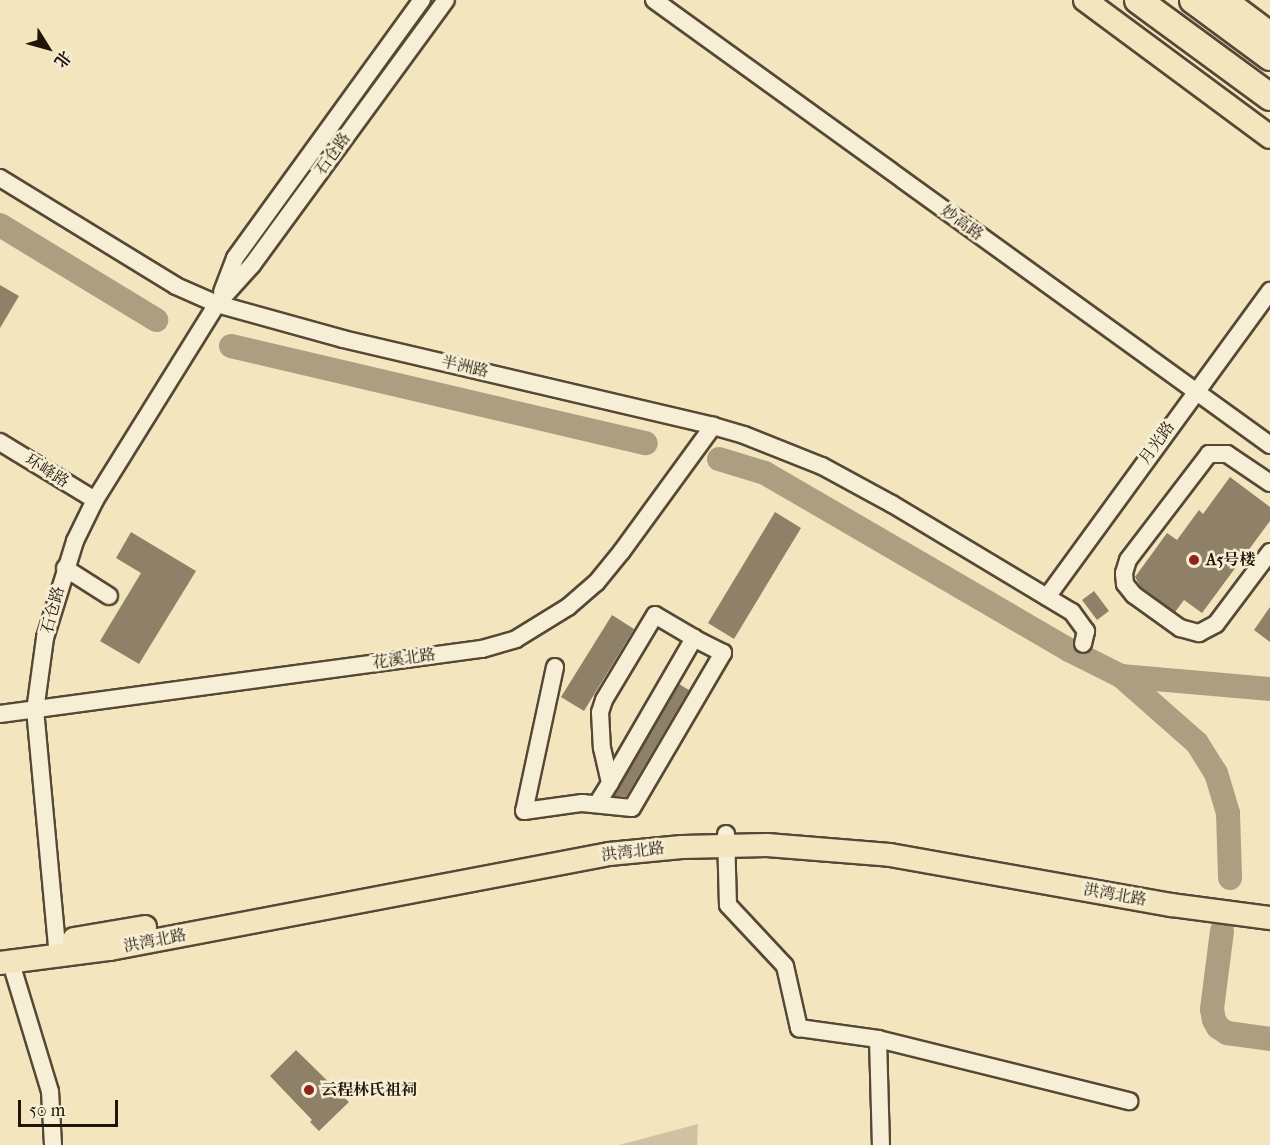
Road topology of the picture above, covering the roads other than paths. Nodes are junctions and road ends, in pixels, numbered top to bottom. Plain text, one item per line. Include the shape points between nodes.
1 (422, 0) edge
2 (446, 0) edge
3 (654, 0) edge
4 (1085, 0) edge
5 (1138, 0) edge
6 (1193, 0) edge
7 (1226, 0) edge
8 (1270, 33) edge
9 (1270, 57) edge
10 (1270, 97) edge
11 (1270, 137) edge
12 (0, 178) edge
13 (1270, 291) edge
14 (217, 304) junction
15 (1195, 391) junction
16 (713, 426) junction
17 (0, 442) edge
18 (1270, 445) edge
19 (1270, 483) edge
20 (95, 500) junction
21 (1270, 552) edge
22 (65, 568) junction
23 (109, 596) dead end
24 (1047, 597) junction
25 (694, 638) junction
26 (1083, 644) dead end
27 (555, 667) dead end
28 (35, 711) junction
29 (0, 714) edge
30 (610, 783) junction
31 (597, 804) junction
32 (726, 840) junction
33 (1270, 906) edge
34 (1270, 918) edge
35 (57, 950) junction
36 (4, 959) edge
37 (878, 1039) junction
38 (1129, 1101) dead end
39 (53, 1145) edge
40 (881, 1145) edge

1 - 14 street, 石仓路 via 235,258
2 - 14 street, 石仓路 via 252,265
3 - 15 street, 妙高路
4 - 11 main road
5 - 10 highway
6 - 9 highway
7 - 8 main road
12 - 14 street, 半洲路 via 176,286
13 - 15 street, 月光路
14 - 16 street, 半洲路 via 343,339
14 - 20 street, 石仓路
15 - 18 street, 妙高路
15 - 24 street, 月光路
16 - 24 street, 半洲路 via 788,451 849,479
16 - 28 street, 花溪北路 via 596,583 568,607 516,639 482,649
17 - 20 street, 环峰路
19 - 21 street via 1227,454 1209,454 1128,560 1125,584 1180,628 1199,633 1216,624
20 - 22 street, 石仓路
22 - 23 street
22 - 28 street, 石仓路 via 45,638
24 - 26 street, 半洲路 via 1080,620 1086,631
25 - 30 street
25 - 30 street via 655,615 604,700 600,727
25 - 31 street via 723,653 632,808
27 - 31 street via 524,811 564,804
28 - 29 street, 花溪北路
28 - 35 street, 石仓路
30 - 31 street
32 - 33 main road, 洪湾北路 via 803,836 924,847 1175,894
32 - 34 main road, 洪湾北路 via 890,855 1172,905
32 - 35 main road, 洪湾北路 via 654,837 603,843
32 - 37 street via 728,905 785,966 799,1028
35 - 36 main road, 洪湾北路
36 - 39 street via 50,1091
37 - 38 street
37 - 40 street

